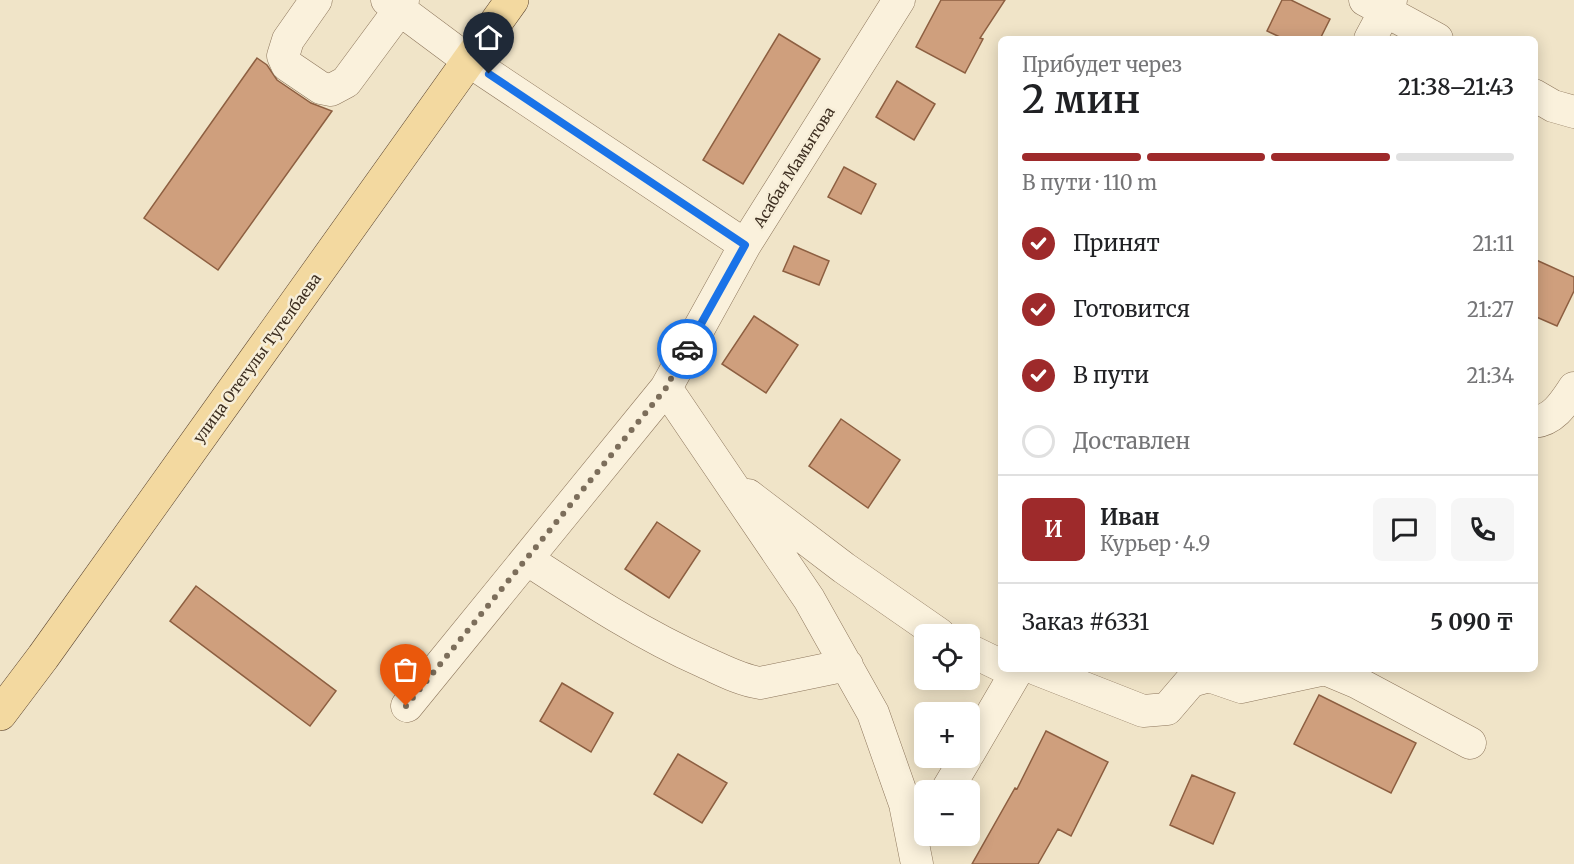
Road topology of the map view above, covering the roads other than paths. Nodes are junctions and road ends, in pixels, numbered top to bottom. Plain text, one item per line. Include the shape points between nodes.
1 (316, 0) edge
2 (899, 0) edge
3 (396, 3) edge
4 (1380, 3) edge
5 (501, 6) edge
6 (1371, 36) edge
7 (1432, 36) edge
8 (469, 61) junction
9 (1538, 97) edge
10 (1574, 112) edge
11 (745, 245) junction
12 (1574, 387) edge
13 (666, 388) junction
14 (1538, 422) edge
15 (729, 479) junction
16 (528, 560) junction
17 (925, 624) edge
18 (980, 654) edge
19 (998, 662) edge
20 (847, 665) junction
21 (1014, 672) edge
22 (1025, 672) edge
23 (1311, 672) edge
24 (1332, 672) edge
25 (406, 706) dead end
26 (0, 714) edge
27 (980, 733) edge
28 (1470, 743) dead end
29 (926, 846) edge
30 (918, 864) edge

1 - 3 street via 288,40 283,56 287,65 321,88 331,90 346,82
2 - 11 street, Асабая Мамытова
3 - 8 street
4 - 6 street
4 - 7 street
5 - 8 main road, улица Отегулы Тугелбаева
8 - 11 street
8 - 26 main road, улица Отегулы Тугелбаева
9 - 10 street
11 - 13 street, Асабая Мамытова
12 - 14 street via 1552,416
13 - 15 street
13 - 16 street, Асабая Мамытова
15 - 17 street via 844,568
15 - 20 street via 809,599
16 - 20 street via 621,620 748,681 760,683
16 - 25 street, Асабая Мамытова
18 - 19 street
20 - 30 street via 873,713 905,804
21 - 27 street
22 - 23 street via 1143,711 1167,709 1191,681 1209,676 1241,687
24 - 28 street
29 - 30 street

